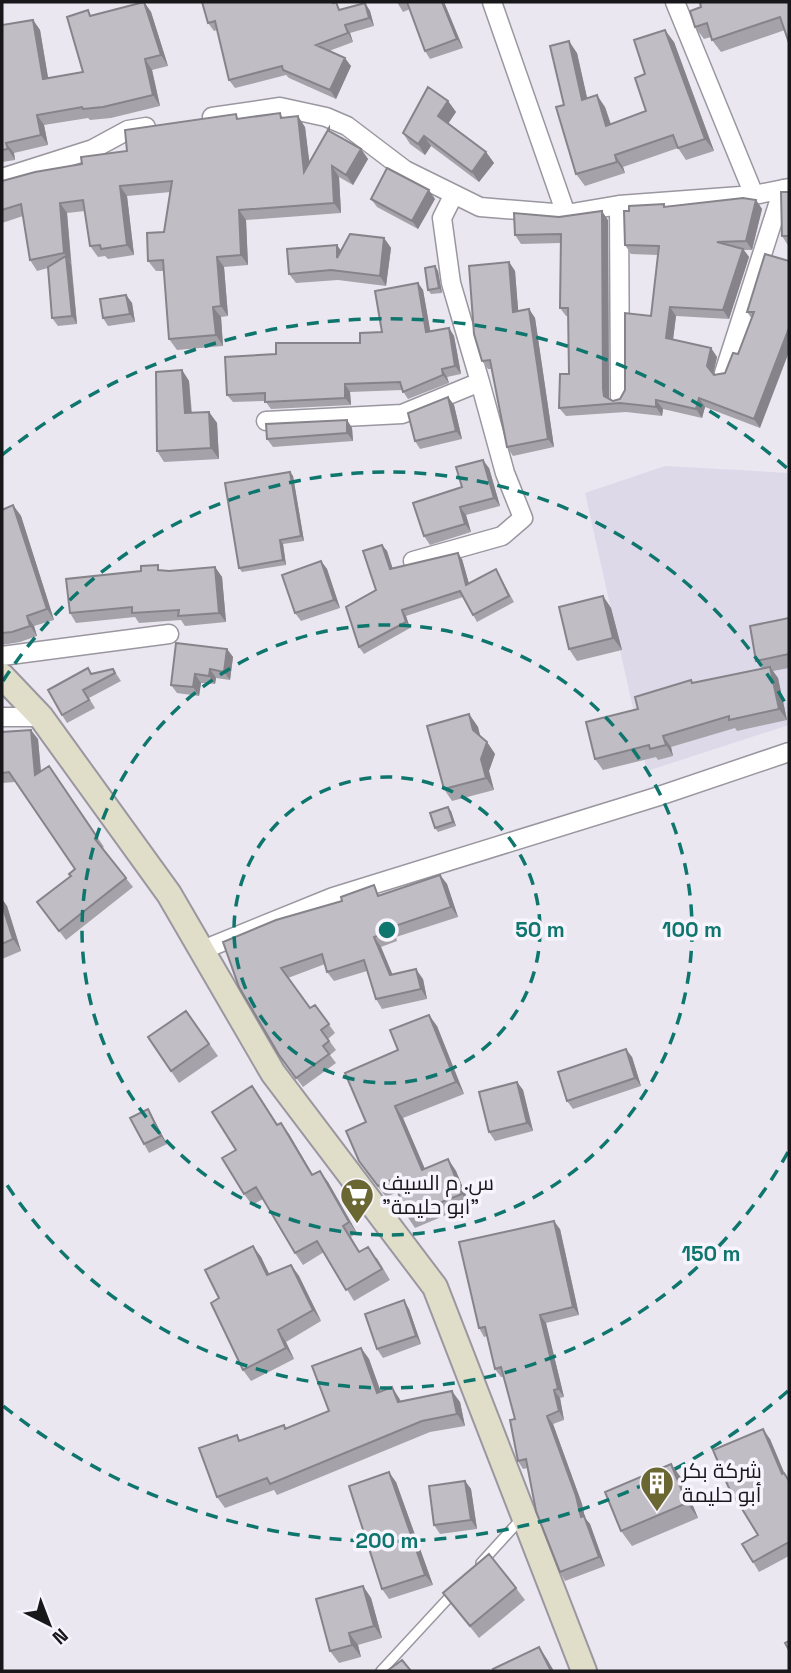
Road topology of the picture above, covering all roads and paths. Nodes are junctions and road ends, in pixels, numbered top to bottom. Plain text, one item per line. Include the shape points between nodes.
1 (492, 2) edge
2 (675, 2) edge
3 (197, 120) edge
4 (170, 124) edge
5 (2, 178) edge
6 (786, 189) edge
7 (754, 195) junction
8 (453, 196) junction
9 (619, 205) junction
10 (566, 214) junction
11 (724, 373) edge
12 (480, 382) junction
13 (621, 398) edge
14 (266, 421) edge
15 (413, 561) edge
16 (169, 634) dead end
17 (2, 656) edge
18 (2, 676) edge
19 (2, 717) edge
20 (41, 717) junction
21 (789, 752) edge
22 (200, 951) junction
23 (525, 1515) junction
24 (471, 1574) edge
25 (462, 1583) edge
26 (381, 1671) edge
27 (584, 1671) edge

1 - 10 street
2 - 7 street
3 - 8 street via 280,107 326,117
4 - 5 street via 128,130 93,149
6 - 7 street
6 - 11 street
7 - 9 street
8 - 10 street via 480,207
8 - 12 street via 442,218 451,283
9 - 10 street
9 - 13 street
12 - 14 street via 402,414
12 - 15 street via 505,473 523,518 502,536
16 - 17 street
18 - 20 street
19 - 20 street
20 - 22 street via 169,894
21 - 22 street via 333,897
22 - 23 street via 273,1073 435,1287
23 - 24 lane
23 - 27 street
25 - 26 lane

